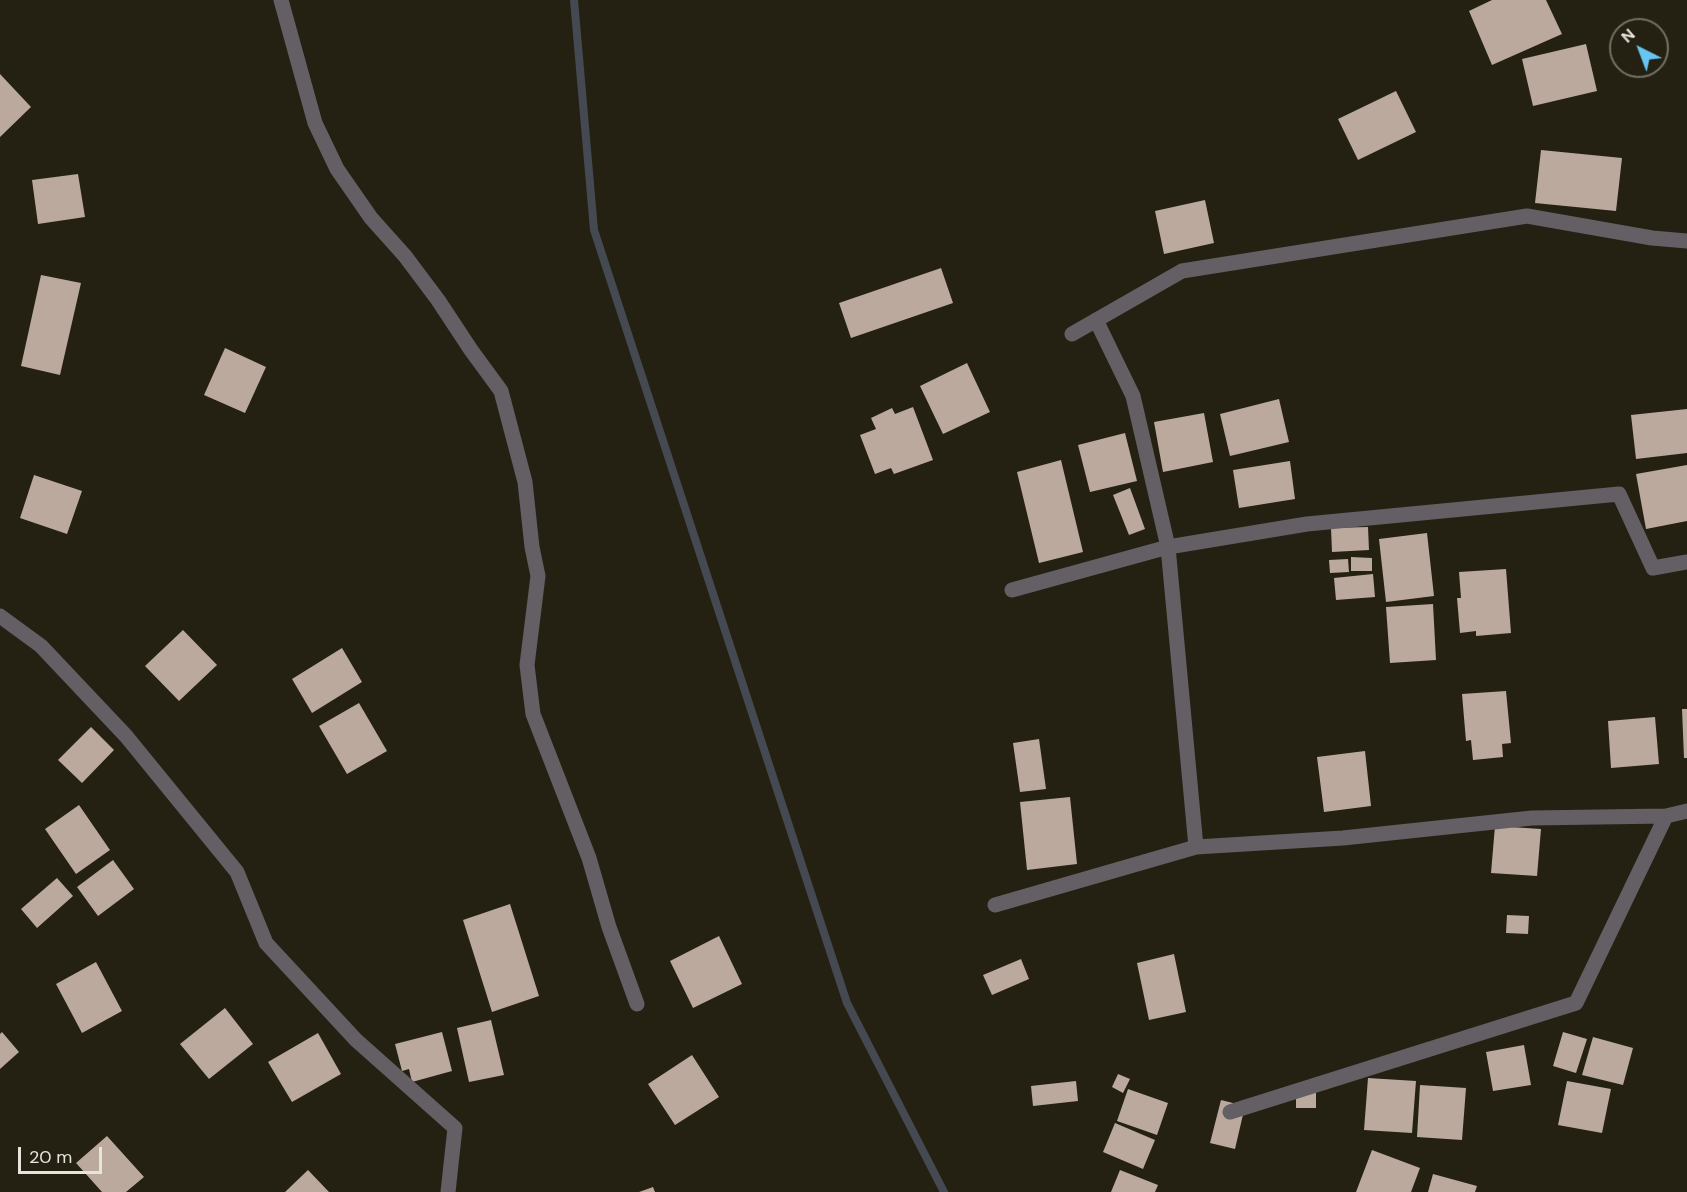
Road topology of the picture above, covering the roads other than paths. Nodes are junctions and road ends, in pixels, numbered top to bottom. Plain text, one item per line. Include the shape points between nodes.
1 (281, 0) edge
2 (1687, 241) edge
3 (1096, 320) junction
4 (1072, 334) dead end
5 (1168, 547) junction
6 (1687, 562) edge
7 (1012, 590) dead end
8 (0, 616) edge
9 (1687, 812) edge
10 (1666, 816) junction
11 (1196, 847) junction
12 (995, 905) dead end
13 (637, 1004) dead end
14 (1230, 1112) dead end
15 (448, 1192) edge

1 - 13 street via 315,123 337,169 438,300 501,391 525,482 538,576 527,665 532,714 590,858 609,927
2 - 3 street via 1527,216 1182,271
3 - 4 street
3 - 5 street via 1133,396
5 - 6 street via 1307,524 1619,494 1653,568
5 - 7 street
5 - 11 street
8 - 15 street via 41,646 141,754 237,872 266,943 356,1040 455,1128
9 - 10 street
10 - 11 street via 1532,818 1343,838
10 - 14 street via 1576,1003
11 - 12 street

